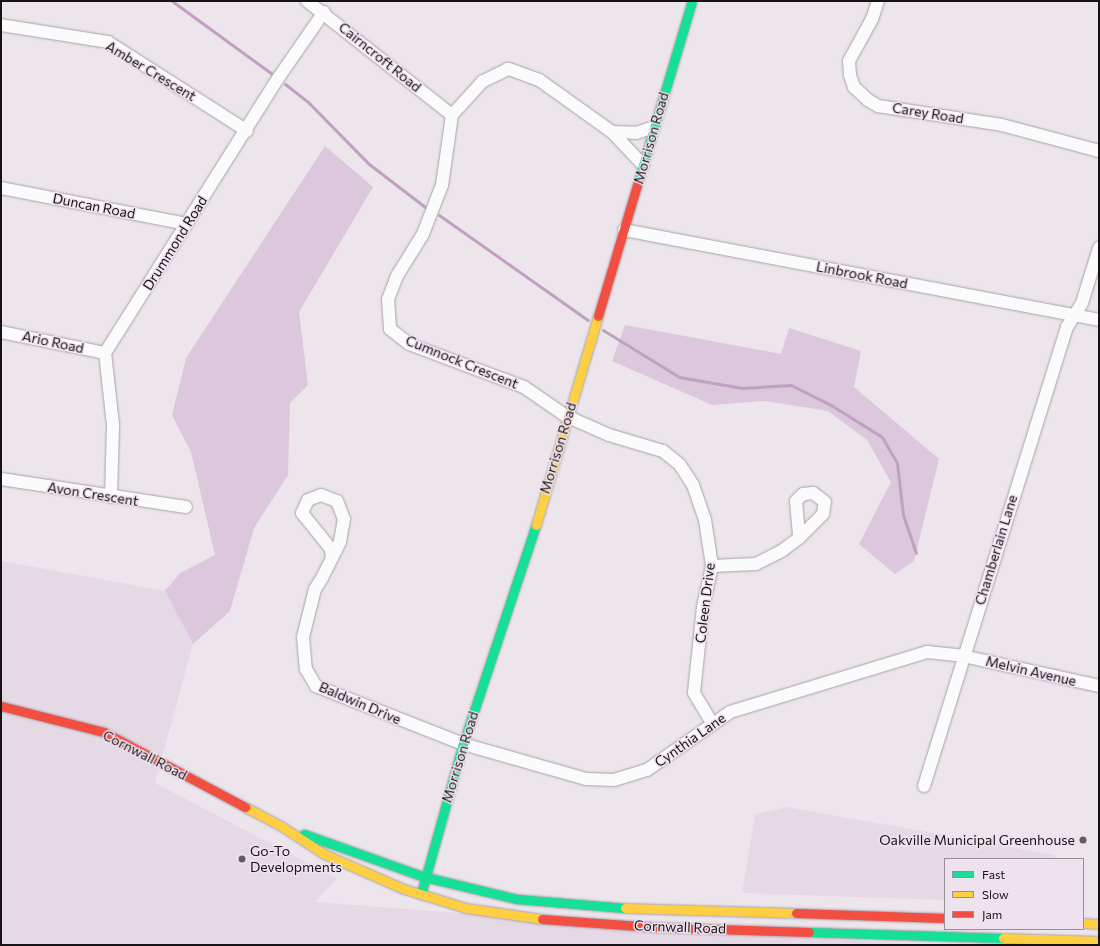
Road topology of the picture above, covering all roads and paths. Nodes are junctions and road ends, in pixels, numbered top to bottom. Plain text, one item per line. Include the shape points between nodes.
1 (307, 1) edge
2 (692, 1) edge
3 (878, 1) edge
4 (324, 12) junction
5 (1, 25) edge
6 (452, 115) junction
7 (654, 127) junction
8 (246, 131) junction
9 (612, 132) junction
10 (1099, 151) edge
11 (643, 165) junction
12 (1, 188) edge
13 (187, 224) junction
14 (624, 230) junction
15 (1099, 248) edge
16 (1073, 315) junction
17 (1099, 320) edge
18 (1, 332) edge
19 (105, 353) junction
20 (566, 416) junction
21 (1, 479) edge
22 (111, 497) junction
23 (186, 507) dead end
24 (799, 538) dead end
25 (332, 558) junction
26 (712, 566) junction
27 (963, 656) junction
28 (1099, 686) edge
29 (1, 706) edge
30 (712, 722) junction
31 (463, 744) junction
32 (924, 786) dead end
33 (281, 826) junction
34 (425, 878) junction
35 (421, 894) junction
36 (944, 918) edge
37 (1084, 923) edge
38 (1099, 924) edge
39 (1099, 941) edge

1 - 4 street, Cairncroft Road
2 - 7 main road, Morrison Road
3 - 10 street, Carey Road via 872,19 849,61 854,87 868,100 878,106 1002,125
4 - 6 street, Cairncroft Road
4 - 8 street, Drummond Road
5 - 8 street, Amber Crescent via 108,42
6 - 9 street via 483,80 508,69 539,80
6 - 20 street, Cumnock Crescent via 442,185 423,234 397,276 388,299 390,328 409,344 524,387
7 - 9 street via 636,133
7 - 11 main road, Morrison Road
8 - 13 street, Drummond Road
9 - 11 street
11 - 14 main road, Morrison Road
12 - 13 street, Duncan Road
13 - 19 street, Drummond Road
14 - 16 street, Linbrook Road
14 - 20 main road, Morrison Road
15 - 16 street, Chamberlain Lane via 1082,303
16 - 17 street, Linbrook Road
16 - 27 street, Chamberlain Lane via 1067,327
18 - 19 street, Ario Road
19 - 22 street via 113,425
20 - 26 street, Coleen Drive via 609,435 663,451 680,465 693,485 705,520
20 - 31 main road, Morrison Road via 532,538
21 - 22 street, Avon Crescent
22 - 23 street, Avon Crescent
24 - 26 street via 756,564
25 - 25 street, Baldwin Drive via 340,542 344,519 337,501 321,495 308,500 302,513 331,549
25 - 31 street, Baldwin Drive via 315,589 303,637 306,669 316,686
26 - 30 street, Coleen Drive via 703,607 694,693
27 - 28 street, Melvin Avenue
27 - 30 street, Cynthia Lane via 927,652 730,712
27 - 32 street, Chamberlain Lane
29 - 33 main road, Cornwall Road via 104,732
30 - 31 street, Cynthia Lane via 647,770 614,780 586,779
31 - 34 main road, Morrison Road
33 - 34 main road, Cornwall Road
33 - 35 main road, Cornwall Road via 324,854
34 - 35 main road, Morrison Road
34 - 36 main road, Cornwall Road via 517,899 560,903
35 - 39 main road, Cornwall Road via 495,914 557,921 653,927
37 - 38 main road

